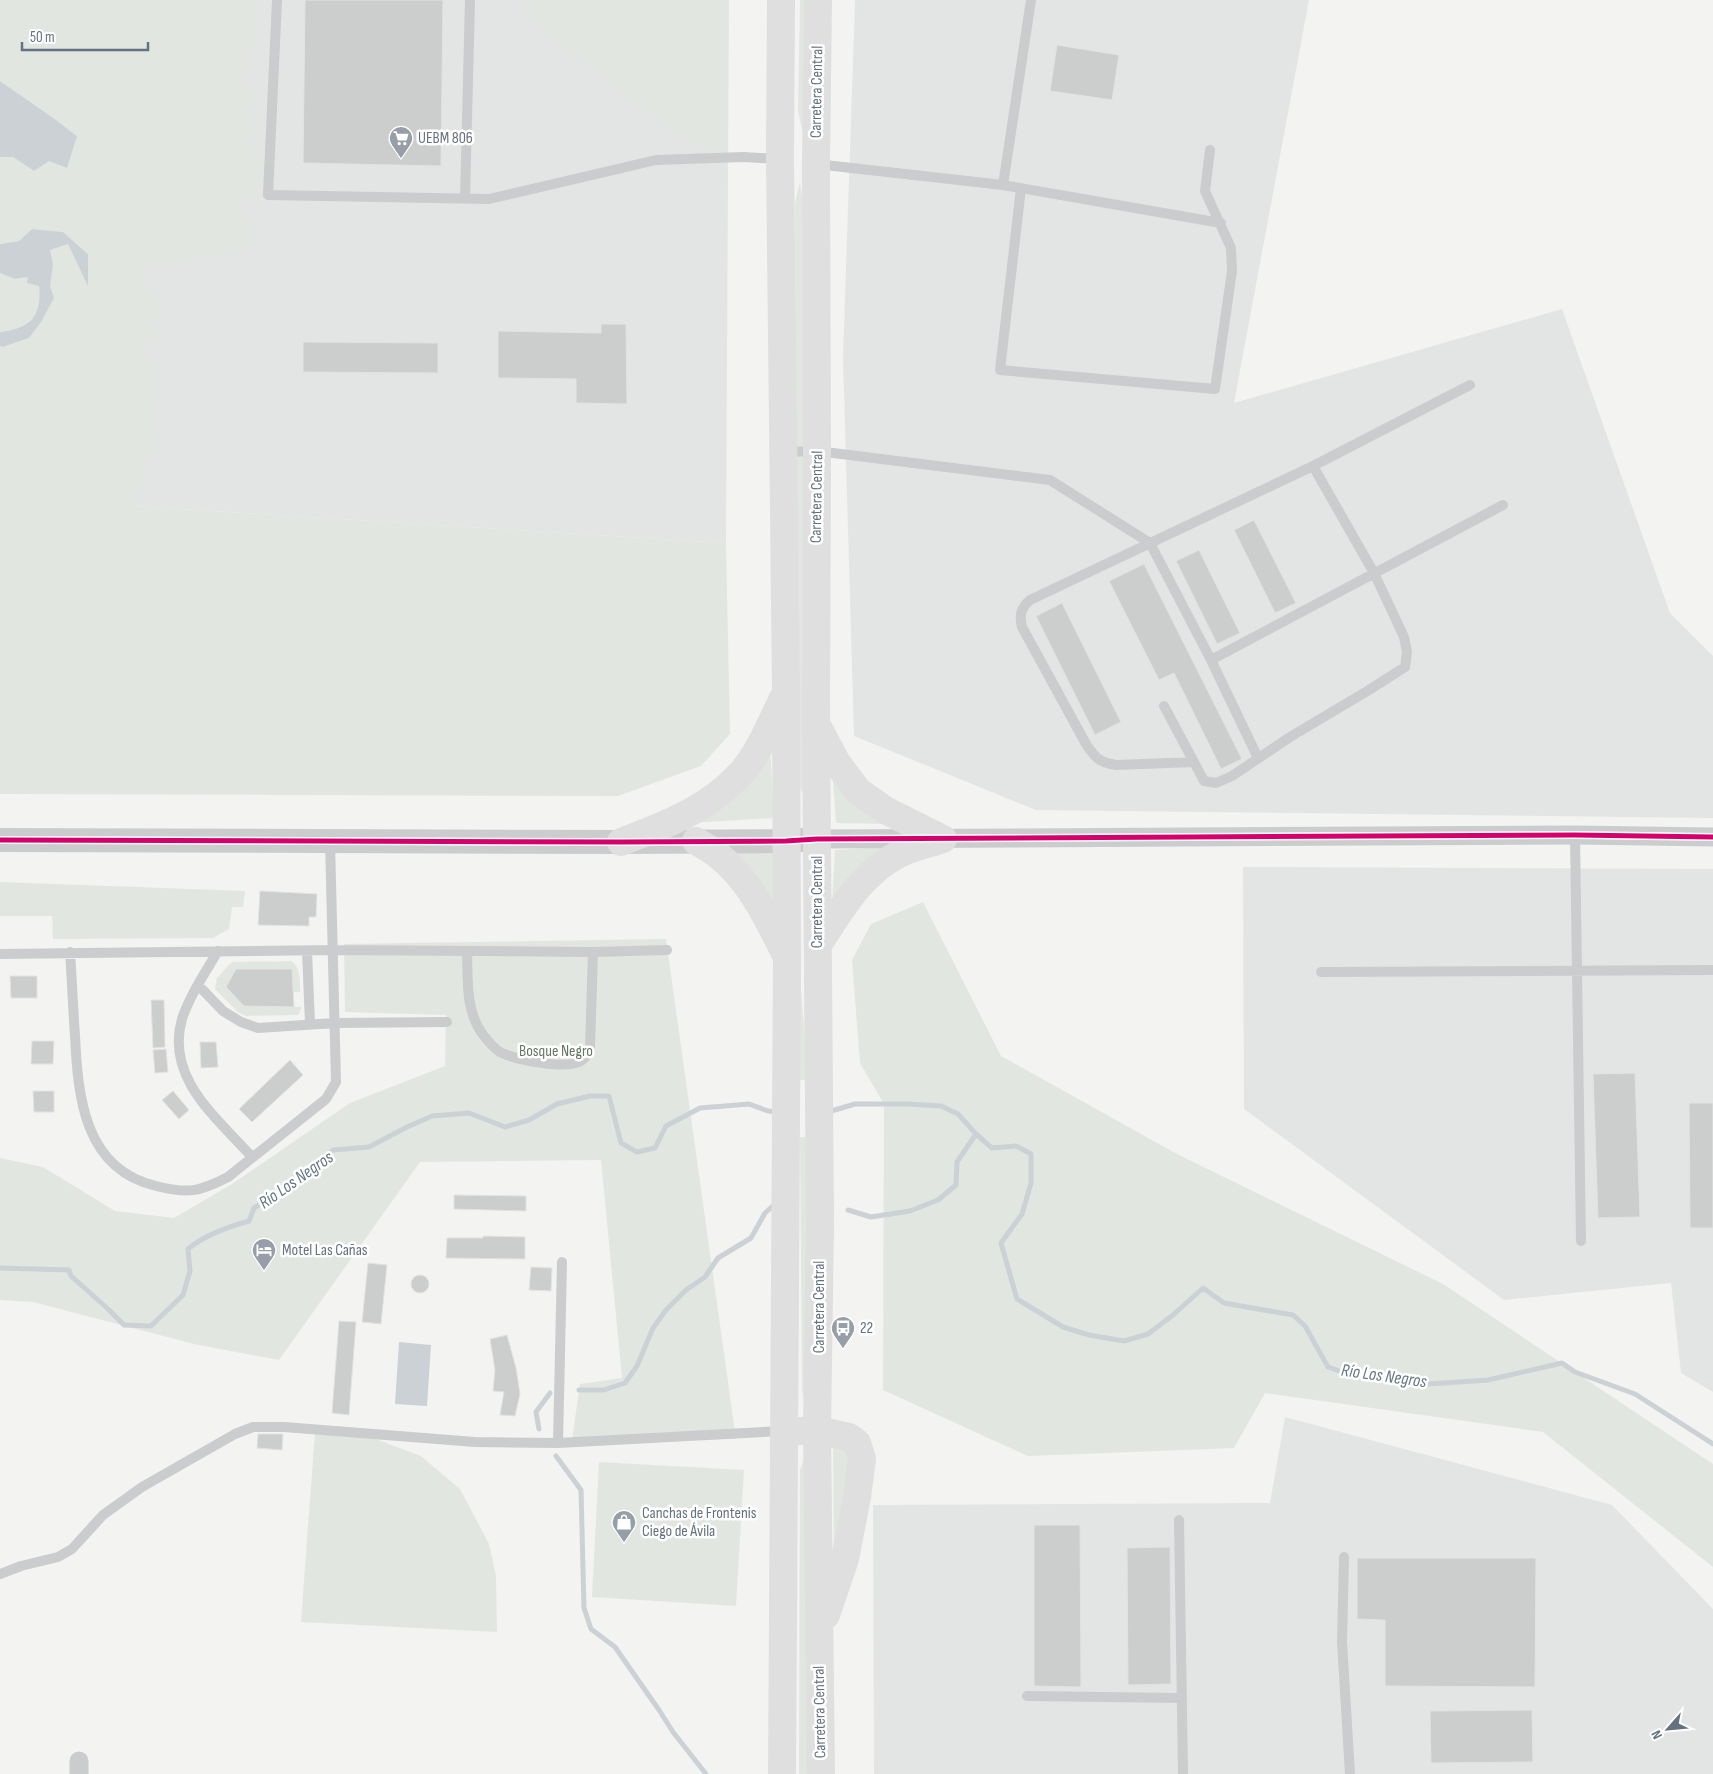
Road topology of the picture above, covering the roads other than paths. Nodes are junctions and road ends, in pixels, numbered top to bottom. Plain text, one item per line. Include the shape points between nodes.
1 (277, 0) edge
2 (470, 0) edge
3 (782, 0) edge
4 (818, 0) edge
5 (1031, 0) edge
6 (1210, 150) dead end
7 (780, 159) junction
8 (816, 164) junction
9 (1003, 184) junction
10 (1021, 188) junction
11 (465, 199) junction
12 (1221, 223) junction
13 (1470, 385) dead end
14 (817, 450) junction
15 (783, 452) junction
16 (1313, 466) junction
17 (1503, 505) dead end
18 (1150, 542) junction
19 (1374, 572) junction
20 (1211, 660) junction
21 (786, 690) junction
22 (1164, 706) dead end
23 (816, 722) junction
24 (1258, 758) junction
25 (1194, 762) junction
26 (1575, 835) junction
27 (1713, 837) edge
28 (817, 839) junction
29 (944, 839) junction
30 (0, 840) edge
31 (330, 841) junction
32 (696, 841) junction
33 (786, 841) junction
34 (621, 842) junction
35 (818, 945) junction
36 (334, 950) junction
37 (667, 950) dead end
38 (218, 951) junction
39 (307, 951) junction
40 (467, 951) junction
41 (70, 952) junction
42 (593, 952) junction
43 (0, 954) edge
44 (787, 958) junction
45 (1576, 970) junction
46 (1713, 970) edge
47 (1321, 972) dead end
48 (198, 985) junction
49 (447, 1022) dead end
50 (335, 1023) junction
51 (310, 1024) junction
52 (252, 1157) junction
53 (1581, 1241) dead end
54 (562, 1262) dead end
55 (817, 1430) junction
56 (783, 1431) junction
57 (558, 1443) junction
58 (1179, 1520) dead end
59 (1344, 1557) dead end
60 (0, 1574) edge
61 (819, 1634) junction
62 (1026, 1696) dead end
63 (1182, 1698) junction
64 (782, 1774) edge
65 (821, 1774) edge
66 (1183, 1774) edge
67 (1350, 1774) edge

1 - 11 lane via 268,195
2 - 11 lane
3 - 7 highway, Carretera Central
4 - 8 highway, Carretera Central
5 - 9 lane
6 - 12 lane via 1205,191
7 - 8 highway
7 - 11 lane via 656,160 489,199
7 - 15 highway, Carretera Central
8 - 9 lane
8 - 14 highway, Carretera Central
9 - 10 lane
10 - 12 lane
10 - 12 lane via 1000,370 1215,389 1232,271 1231,248
13 - 16 lane
14 - 15 lane
14 - 18 lane via 1050,480
14 - 23 highway, Carretera Central
15 - 21 highway, Carretera Central
16 - 18 lane
16 - 19 lane
17 - 19 lane
18 - 20 lane
18 - 25 lane via 1030,600 1023,606 1022,627 1096,758 1116,765
19 - 20 lane
19 - 24 lane via 1404,637 1405,667
20 - 24 lane
21 - 33 highway, Carretera Central
21 - 34 highway via 766,734 743,771 711,801 667,825
22 - 25 lane
23 - 28 highway, Carretera Central
23 - 29 highway via 837,763 858,791 885,810
24 - 25 lane via 1216,783 1204,781
26 - 27 street
26 - 29 street
26 - 45 lane
28 - 29 street
28 - 33 street
28 - 35 highway, Carretera Central
29 - 35 highway via 901,853 874,869 853,893
30 - 31 street
31 - 34 street
31 - 36 lane
32 - 33 street
32 - 34 street
32 - 44 highway via 720,856 744,882
33 - 44 highway, Carretera Central
35 - 55 highway, Carretera Central
36 - 39 lane
36 - 40 lane
36 - 50 lane
37 - 42 lane
38 - 39 lane
38 - 41 lane
38 - 48 lane
39 - 51 lane
40 - 42 lane
40 - 42 lane via 470,1011 483,1035 499,1052 525,1060 566,1066 580,1062 590,1048
41 - 43 lane
41 - 52 lane via 78,1081 82,1107 98,1146 116,1166 143,1183 190,1192 222,1180
44 - 56 highway, Carretera Central
45 - 46 lane
45 - 47 lane
45 - 53 lane
48 - 51 lane via 223,1010 258,1028
48 - 52 lane via 182,1019 178,1045 181,1064 198,1098
49 - 50 lane
50 - 51 lane
50 - 52 lane via 336,1082 333,1089 326,1099
54 - 57 lane
55 - 56 highway
55 - 61 highway, Carretera Central
55 - 61 highway via 849,1437 857,1443 862,1459 845,1559
56 - 57 lane
56 - 64 highway, Carretera Central
57 - 60 lane via 475,1442 254,1427 234,1434 142,1487 103,1515 72,1549 58,1557
58 - 63 lane
59 - 67 lane via 1342,1642
61 - 65 highway, Carretera Central
62 - 63 lane
63 - 66 lane

